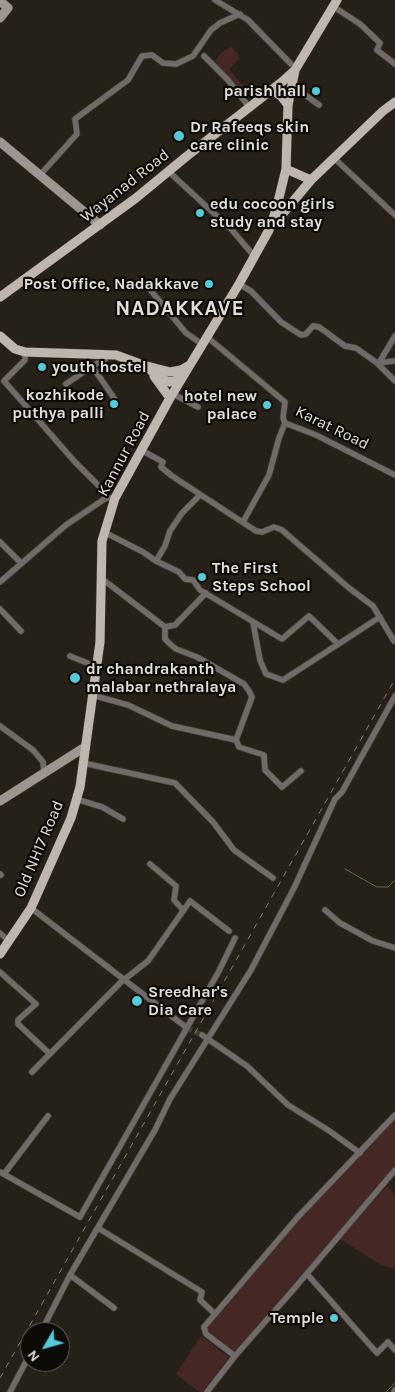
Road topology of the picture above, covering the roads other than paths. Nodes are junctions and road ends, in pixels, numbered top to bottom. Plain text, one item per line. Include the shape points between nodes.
1 (215, 0) edge
2 (0, 1) edge
3 (336, 3) edge
4 (10, 4) edge
5 (240, 14) junction
6 (0, 18) edge
7 (204, 56) dead end
8 (395, 64) edge
9 (296, 69) junction
10 (291, 89) junction
11 (272, 90) junction
12 (395, 102) edge
13 (288, 105) junction
14 (319, 105) dead end
15 (250, 108) junction
16 (0, 142) edge
17 (335, 158) junction
18 (286, 169) junction
19 (168, 172) junction
20 (40, 175) junction
21 (311, 180) junction
22 (395, 215) edge
23 (100, 225) junction
24 (269, 230) junction
25 (254, 256) junction
26 (138, 282) dead end
27 (239, 284) junction
28 (0, 297) edge
29 (0, 336) edge
30 (395, 336) edge
31 (205, 340) junction
32 (25, 352) junction
33 (106, 355) junction
34 (395, 361) edge
35 (378, 363) junction
36 (143, 365) junction
37 (92, 366) junction
38 (188, 368) junction
39 (395, 380) edge
40 (2, 383) edge
41 (66, 384) dead end
42 (171, 396) junction
43 (114, 398) dead end
44 (198, 407) dead end
45 (285, 422) junction
46 (141, 450) junction
47 (395, 475) edge
48 (200, 495) junction
49 (110, 498) junction
50 (243, 522) junction
51 (104, 532) junction
52 (0, 542) edge
53 (156, 561) junction
54 (21, 563) junction
55 (101, 578) junction
56 (0, 582) edge
57 (206, 593) junction
58 (0, 610) edge
59 (380, 617) junction
60 (253, 622) junction
61 (165, 627) junction
62 (21, 631) dead end
63 (394, 641) edge
64 (338, 644) junction
65 (70, 656) dead end
66 (97, 667) junction
67 (92, 695) junction
68 (395, 696) edge
69 (0, 726) edge
70 (236, 740) junction
71 (85, 747) junction
72 (83, 763) junction
73 (301, 771) dead end
74 (44, 773) junction
75 (76, 798) junction
76 (0, 800) edge
77 (123, 819) dead end
78 (150, 864) dead end
79 (273, 878) dead end
80 (31, 908) junction
81 (183, 910) junction
82 (325, 910) dead end
83 (229, 931) dead end
84 (0, 933) edge
85 (235, 938) dead end
86 (9, 941) junction
87 (395, 948) edge
88 (0, 954) edge
89 (0, 972) edge
90 (124, 979) junction
91 (188, 1028) junction
92 (205, 1037) junction
93 (50, 1054) junction
94 (32, 1072) dead end
95 (395, 1115) edge
96 (48, 1116) dead end
97 (360, 1153) junction
98 (395, 1170) edge
99 (2, 1173) edge
100 (98, 1228) junction
101 (307, 1274) junction
102 (70, 1275) junction
103 (114, 1308) dead end
104 (215, 1314) junction
105 (46, 1322) edge
106 (395, 1350) edge
107 (234, 1356) junction
108 (21, 1372) edge
109 (10, 1392) edge
110 (207, 1392) edge

1 - 5 street
2 - 4 street
3 - 8 street via 380,43 377,50
3 - 9 main road, Wayanad Road
4 - 6 street
5 - 9 street
5 - 20 street via 216,26 193,56 176,64 163,63 152,55 142,56 128,80 75,119 77,134
7 - 15 street
9 - 10 main road
9 - 11 main road, Wayanad Road
10 - 13 main road
10 - 14 street
11 - 13 main road
11 - 15 main road, Wayanad Road
12 - 17 main road
13 - 18 main road
15 - 19 main road, Wayanad Road
16 - 20 street
17 - 21 main road
17 - 22 street
18 - 21 main road
18 - 24 main road
19 - 23 main road, Wayanad Road
19 - 25 street via 232,230
20 - 23 street
21 - 24 main road
23 - 28 main road, Wayanad Road
24 - 25 main road, Kannur Road
25 - 27 main road, Kannur Road
26 - 31 street via 148,287 186,333
27 - 31 main road, Kannur Road
27 - 35 street via 251,291 281,322 301,335 313,326 319,327 344,346 356,348
29 - 32 main road via 15,349
30 - 35 street
31 - 38 main road, Kannur Road
31 - 45 street, Karat Road via 285,402
32 - 33 main road
32 - 40 street via 25,360
33 - 36 main road via 116,355
33 - 37 street via 105,360
34 - 35 street
35 - 39 street
36 - 38 main road via 169,382 175,381
36 - 42 main road
37 - 41 street
37 - 43 street
38 - 42 main road, Kannur Road
40 - 49 street
42 - 44 street
42 - 46 main road, Kannur Road
45 - 47 street, Karat Road
45 - 50 street via 269,475
46 - 48 street via 164,462 161,467
46 - 49 main road, Kannur Road
48 - 50 street
48 - 53 street via 170,531
49 - 51 main road, Kannur Road
49 - 54 street via 66,525
50 - 59 street via 256,531 274,527 282,530 373,606
51 - 53 street
51 - 55 main road, Kannur Road
52 - 54 street
53 - 57 street via 179,572 185,579 193,580
54 - 56 street
55 - 61 street
55 - 66 main road, Kannur Road
57 - 60 street
57 - 61 street via 175,625
58 - 62 street
59 - 63 street
59 - 64 street
60 - 64 street via 282,639 309,616
60 - 64 street via 266,674 283,680
61 - 70 street via 165,639 169,643 244,684 249,691 252,697
65 - 66 street
66 - 67 main road, Kannur Road
67 - 70 street via 128,705 172,726
67 - 71 main road, Kannur Road
68 - 92 street via 342,792 335,799 251,970
69 - 74 street via 34,750 43,762
70 - 73 street via 239,748 264,755 265,770 282,787
71 - 72 main road, Old NH17 Road
71 - 74 street
72 - 75 main road, Old NH17 Road
72 - 79 street via 175,783 213,822 234,850
74 - 76 street
75 - 77 street
75 - 80 main road, Old NH17 Road via 71,818
78 - 81 street via 176,886 174,900
80 - 86 main road, Old NH17 Road
80 - 90 street
81 - 83 street via 190,901
81 - 90 street via 148,961
82 - 87 street via 340,923 373,941
84 - 86 street
85 - 91 street
86 - 88 main road, Old NH17 Road
89 - 93 street via 36,1004 18,1020 18,1024
90 - 91 street
90 - 93 street
91 - 99 street via 80,1217
92 - 97 street via 247,1066 288,1105
92 - 100 street
93 - 94 street
95 - 97 street
96 - 99 street
97 - 104 street via 297,1218
98 - 101 street
100 - 102 street
100 - 104 street via 202,1292 200,1300
101 - 106 street via 377,1352 388,1342
101 - 107 street
102 - 103 street
102 - 105 street
104 - 107 street via 204,1327 206,1334
107 - 110 street
108 - 109 street

